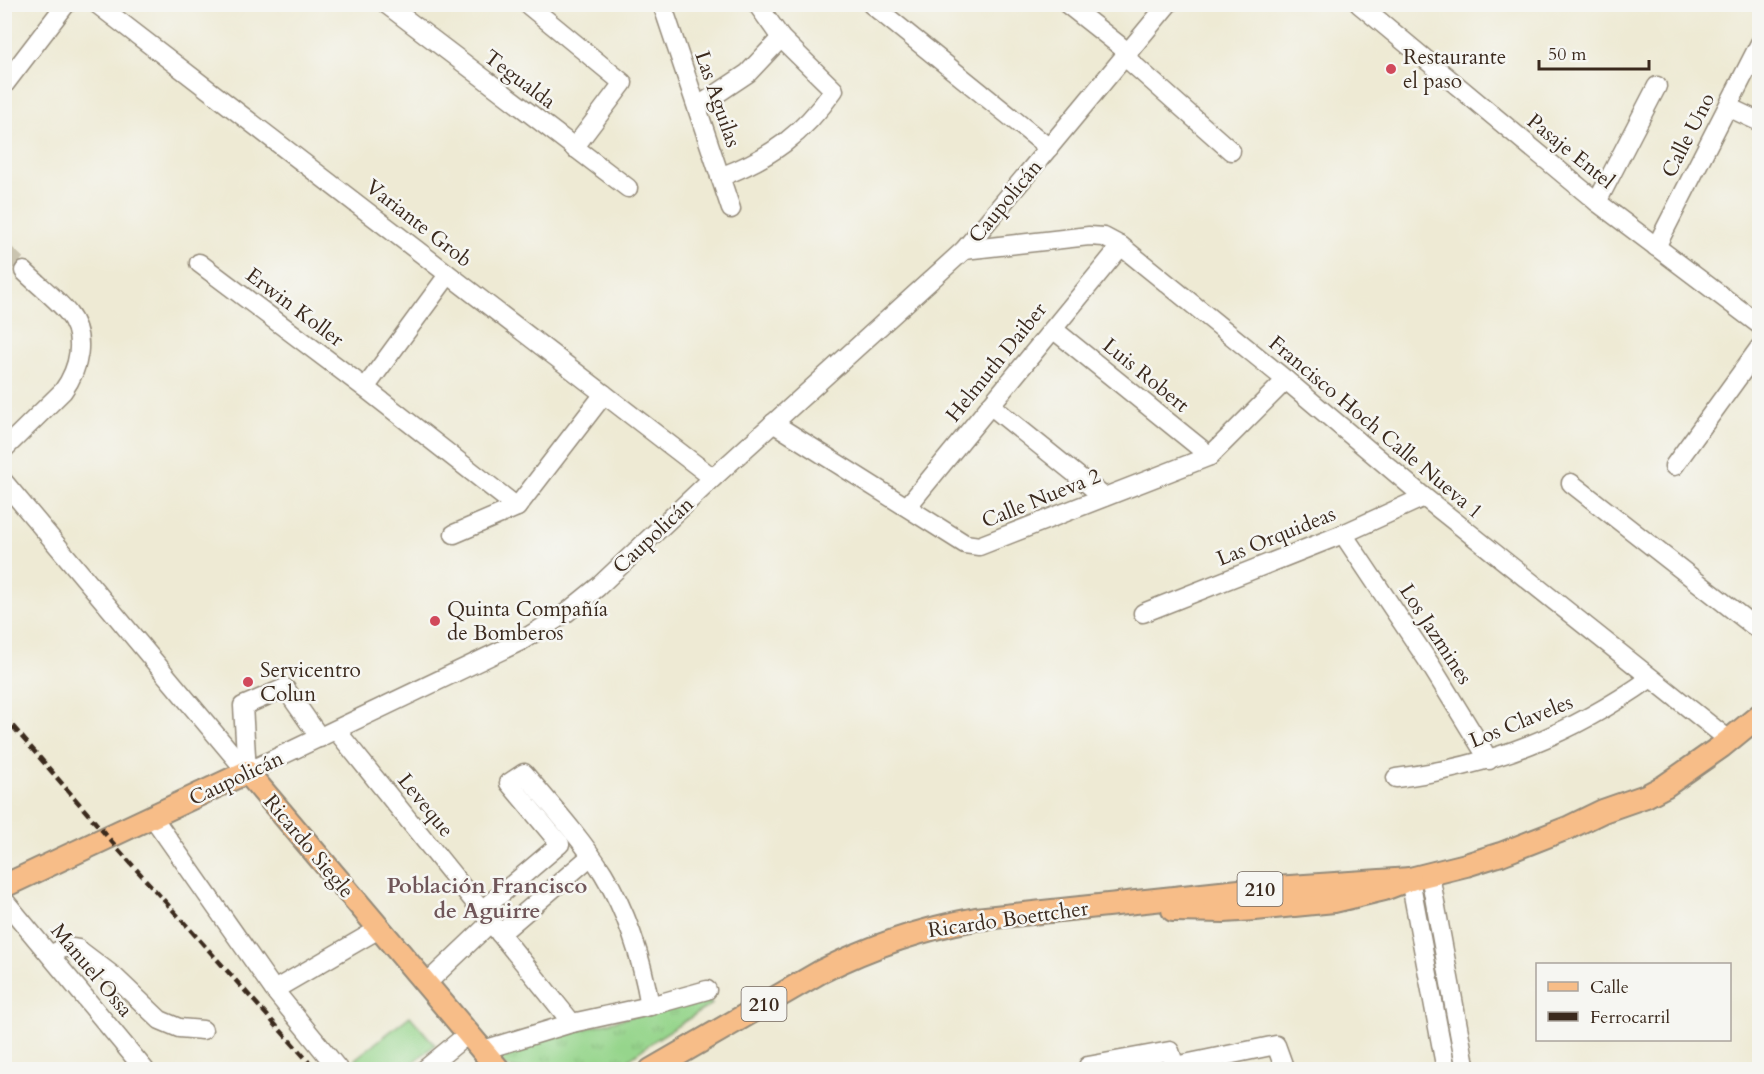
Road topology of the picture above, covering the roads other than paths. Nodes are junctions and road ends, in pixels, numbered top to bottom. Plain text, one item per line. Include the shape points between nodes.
1 (66, 4) edge
2 (97, 4) edge
3 (386, 4) edge
4 (527, 4) edge
5 (662, 4) edge
6 (758, 4) edge
7 (871, 4) edge
8 (1067, 4) edge
9 (1168, 4) edge
10 (1359, 4) edge
11 (548, 11) edge
12 (781, 38) junction
13 (1760, 44) edge
14 (1127, 55) junction
15 (4, 85) edge
16 (1657, 86) dead end
17 (697, 107) junction
18 (1728, 107) junction
19 (1760, 122) edge
20 (574, 148) junction
21 (1049, 148) junction
22 (1231, 151) dead end
23 (720, 177) junction
24 (628, 188) dead end
25 (1597, 202) junction
26 (731, 209) dead end
27 (1121, 246) junction
28 (1656, 247) junction
29 (964, 250) junction
30 (199, 263) dead end
31 (24, 271) tunnel mouth
32 (448, 274) junction
33 (1760, 325) edge
34 (1053, 329) junction
35 (1760, 347) edge
36 (1286, 380) junction
37 (365, 388) junction
38 (604, 394) junction
39 (990, 405) junction
40 (773, 423) junction
41 (6, 442) edge
42 (1210, 456) junction
43 (1674, 466) dead end
44 (713, 478) junction
45 (4, 482) edge
46 (1571, 483) dead end
47 (1104, 497) junction
48 (1424, 497) junction
49 (517, 507) junction
50 (907, 507) junction
51 (454, 534) dead end
52 (1343, 534) junction
53 (1143, 613) dead end
54 (1760, 631) edge
55 (1651, 678) junction
56 (1760, 698) edge
57 (1760, 715) edge
58 (328, 734) junction
59 (1724, 736) junction
60 (1489, 760) junction
61 (247, 772) junction
62 (1396, 778) dead end
63 (152, 816) junction
64 (591, 856) junction
65 (1420, 877) junction
66 (4, 886) edge
67 (511, 886) junction
68 (4, 900) edge
69 (530, 908) junction
70 (491, 922) junction
71 (380, 929) junction
72 (51, 956) junction
73 (426, 984) junction
74 (274, 990) junction
75 (706, 990) dead end
76 (650, 1006) junction
77 (1457, 1022) junction
78 (572, 1023) junction
79 (1437, 1026) junction
80 (202, 1030) dead end
81 (476, 1042) junction
82 (1173, 1062) edge
83 (145, 1070) edge
84 (339, 1070) edge
85 (424, 1070) edge
86 (499, 1070) edge
87 (651, 1070) edge
88 (1090, 1070) edge
89 (1285, 1070) edge
90 (1446, 1070) edge
91 (1466, 1070) edge

1 - 15 street
2 - 32 street, Variante Grob
3 - 20 street, Tegualda
4 - 11 street
5 - 17 street, Las Aguilas
6 - 12 street
7 - 21 street
8 - 14 street
9 - 14 street, Caupolicán
10 - 25 street, Pasaje Entel
11 - 20 street via 623,83
12 - 17 street via 748,73
12 - 23 street via 834,90 811,120 783,145
13 - 18 street, Calle Uno
14 - 21 street, Caupolicán
14 - 22 street
16 - 25 street
17 - 23 street, Las Aguilas
18 - 19 street
18 - 28 street, Calle Uno
20 - 24 street, Tegualda
21 - 29 street, Caupolicán
23 - 26 street, Las Aguilas
25 - 28 street, Pasaje Entel
27 - 29 street, Francisco Hoch Calle Nueva 1 via 1104,237 1089,236
27 - 34 street, Helmuth Daiber
27 - 36 street, Francisco Hoch Calle Nueva 1
28 - 33 street, Pasaje Entel
29 - 40 street, Caupolicán
30 - 37 street, Erwin Koller
31 - 41 street via 68,314 76,331 78,361 63,391
32 - 37 street
32 - 38 street, Variante Grob
34 - 39 street, Helmuth Daiber
34 - 42 street, Luis Robert
35 - 43 street
36 - 42 street, Calle Nueva 2
36 - 48 street, Francisco Hoch Calle Nueva 1
37 - 49 street, Erwin Koller
38 - 44 street, Variante Grob
38 - 49 street
39 - 47 street
39 - 50 street, Helmuth Daiber
40 - 44 street, Caupolicán
40 - 50 street, Calle Nueva 2
42 - 47 street, Calle Nueva 2
44 - 58 street, Caupolicán via 598,587 544,628
45 - 61 street, Ricardo Siegle
46 - 54 street
47 - 50 street, Calle Nueva 2 via 979,546 965,544
48 - 52 street, Las Orquideas
48 - 55 street, Francisco Hoch Calle Nueva 1
49 - 51 street
52 - 53 street, Las Orquideas
52 - 60 street, Los Jazmines
55 - 59 street, Francisco Hoch Calle Nueva 1
55 - 60 street, Los Claveles via 1574,726
56 - 59 main road, Ricardo Boettcher / 210
57 - 59 main road, Ricardo Boettcher / 210
58 - 61 street, Caupolicán
58 - 61 street, Leveque via 285,688 243,706
58 - 70 street, Leveque
59 - 65 main road, Ricardo Boettcher / 210 via 1603,811 1536,842
60 - 62 street, Los Claveles
61 - 63 main road, Caupolicán
61 - 71 main road, Ricardo Siegle
63 - 66 main road, Caupolicán
63 - 74 street
64 - 67 street via 524,773 509,783 560,844
64 - 69 street
64 - 76 street via 614,892 629,926
65 - 77 street
65 - 79 street
65 - 87 main road, Ricardo Boettcher / 210 via 1334,901 1255,909 1192,911 1111,906 944,925 880,944 822,971
67 - 69 street
67 - 70 street
68 - 72 street, Manuel Ossa
69 - 70 street
70 - 73 street
70 - 78 street, Leveque
71 - 73 main road, Ricardo Siegle
71 - 74 street
72 - 80 street via 66,948 78,949 115,977 160,1020 179,1028
72 - 83 street, Manuel Ossa
73 - 81 main road, Ricardo Siegle
74 - 84 street
75 - 76 street
76 - 78 street
77 - 79 street
77 - 91 street
78 - 81 street
79 - 90 street
81 - 85 street
81 - 86 main road, Ricardo Siegle
82 - 88 street via 1088,1066
82 - 89 street via 1276,1045

